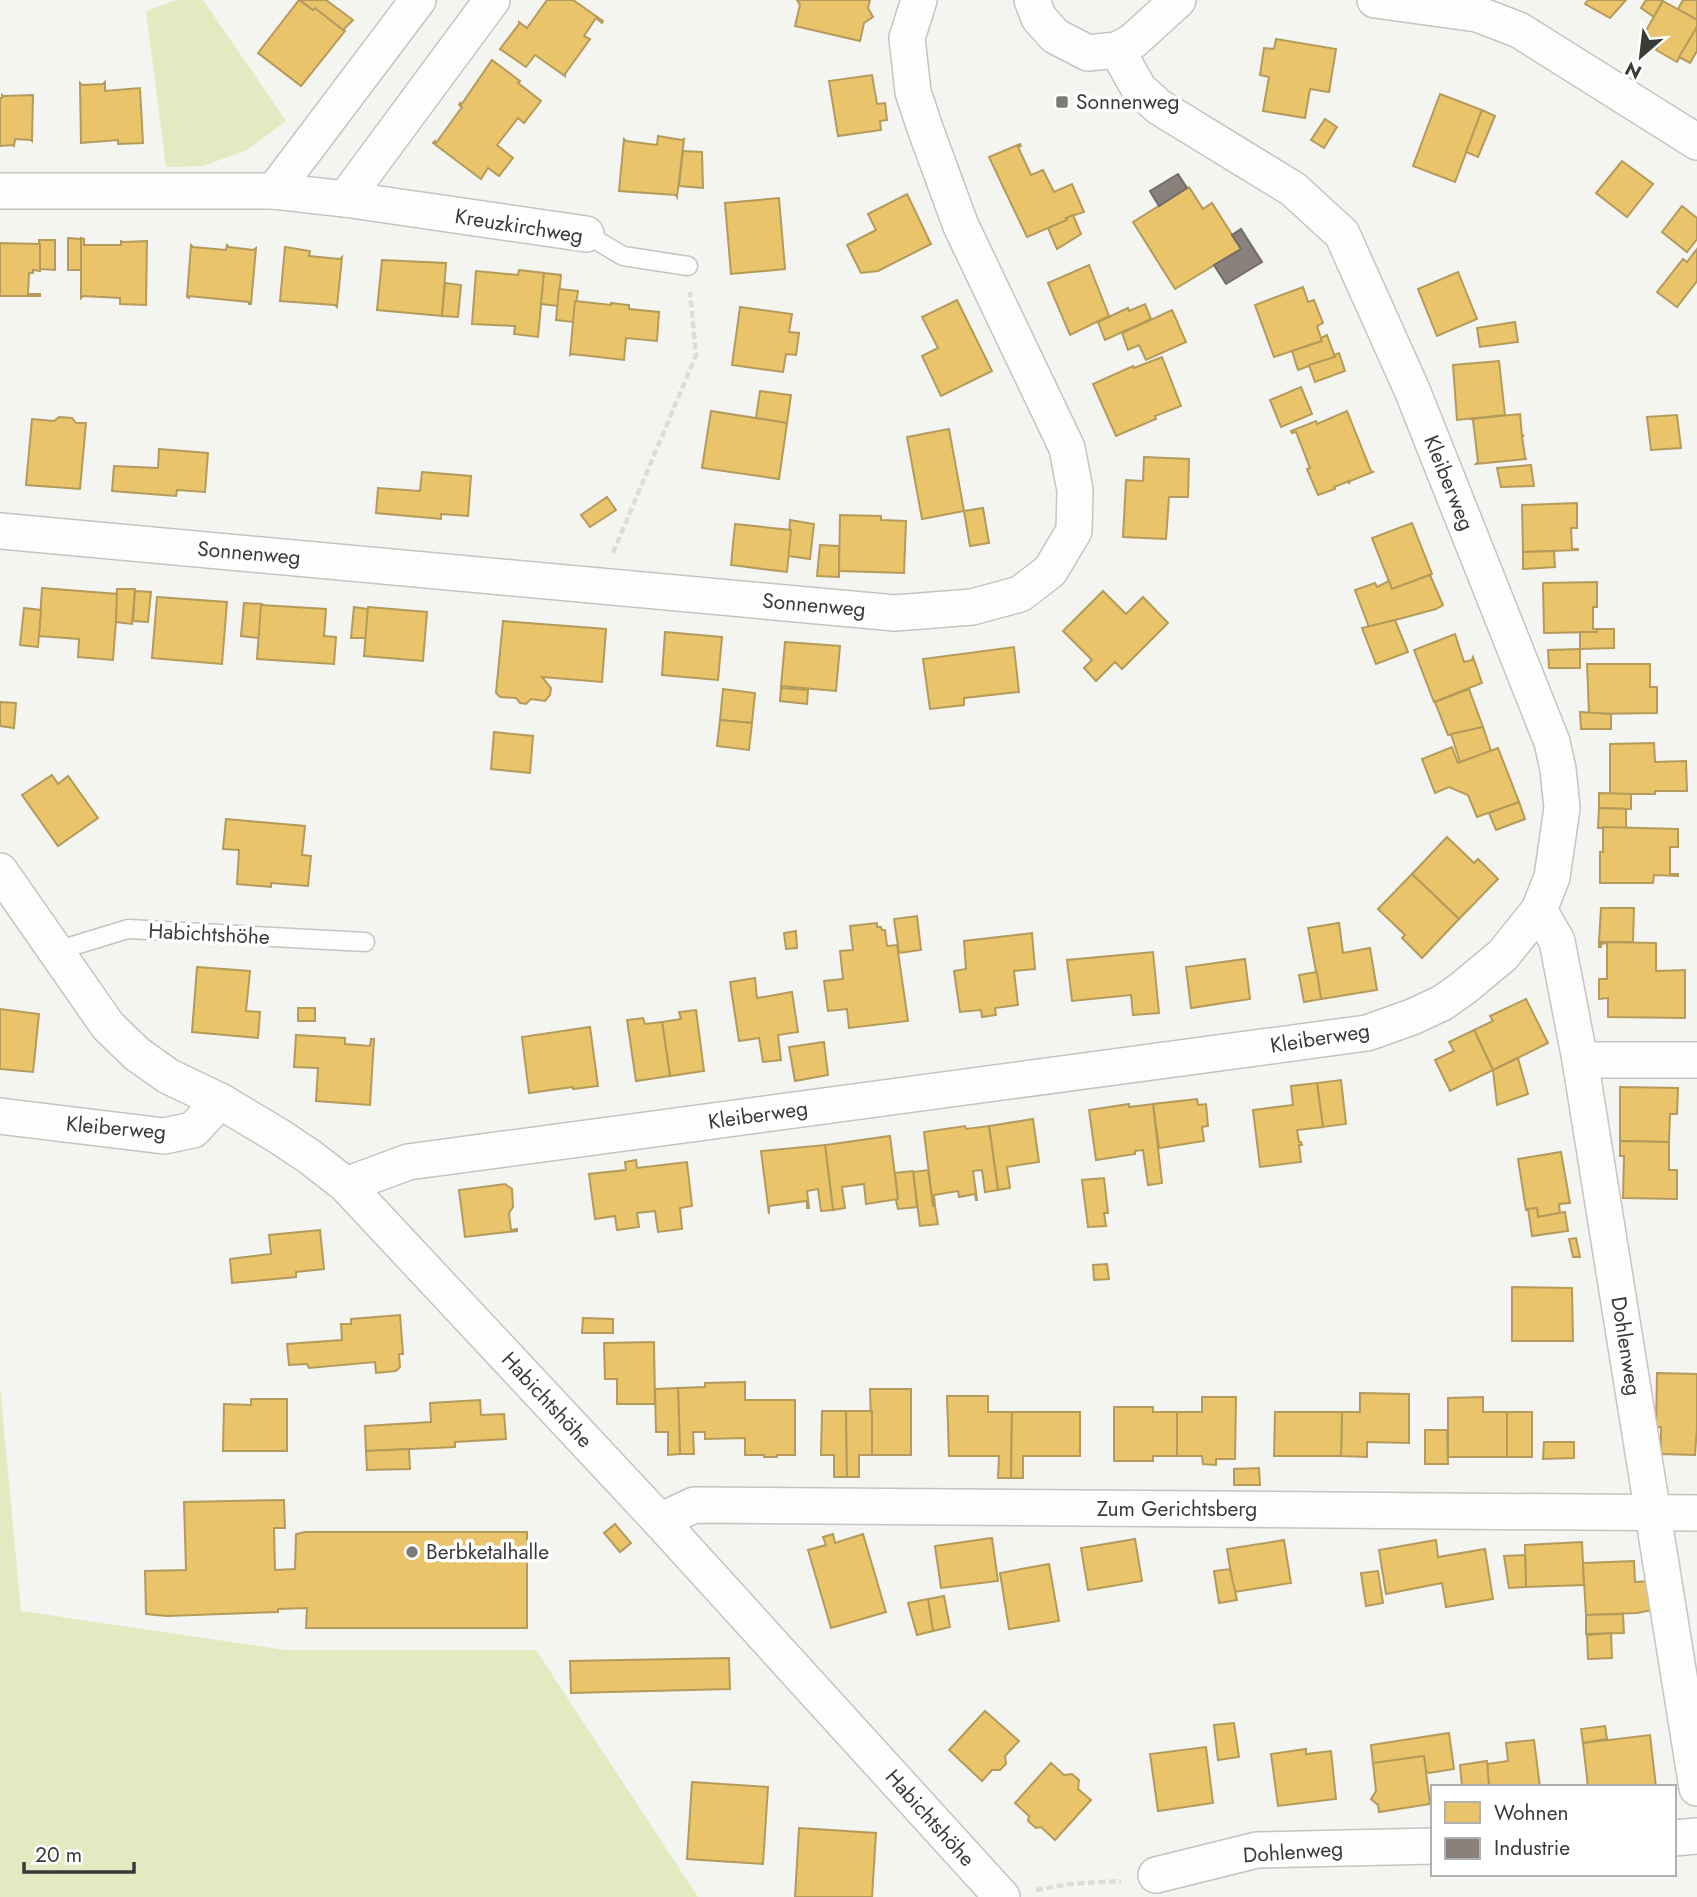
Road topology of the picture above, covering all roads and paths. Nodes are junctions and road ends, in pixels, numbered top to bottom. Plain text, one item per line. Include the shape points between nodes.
1 (418, 0) edge
2 (492, 0) edge
3 (919, 0) edge
4 (1032, 0) edge
5 (1178, 0) edge
6 (1375, 0) edge
7 (1118, 50) junction
8 (1697, 142) edge
9 (0, 191) edge
10 (274, 191) junction
11 (345, 199) junction
12 (586, 234) joint
13 (688, 266) joint
14 (0, 531) edge
15 (600, 584) junction
16 (0, 872) edge
17 (1539, 910) junction
18 (365, 942) dead end
19 (56, 951) junction
20 (1580, 1060) junction
21 (1697, 1060) edge
22 (220, 1101) junction
23 (0, 1116) edge
24 (346, 1185) junction
25 (1652, 1513) junction
26 (1697, 1513) edge
27 (660, 1521) junction
28 (1697, 1788) edge
29 (1697, 1836) edge
30 (1676, 1838) edge
31 (1431, 1846) edge
32 (1156, 1875) joint
33 (1014, 1895) edge

1 - 10 street
2 - 11 street
3 - 15 street, Sonnenweg via 907,38 914,92 961,226 1067,448 1075,490 1074,531 1050,571 1020,593 972,607 895,612
4 - 7 street via 1039,18 1055,36 1088,53
5 - 7 street
6 - 8 street via 1477,14 1519,30
7 - 17 street, Kleiberweg via 1139,89 1158,107 1293,189 1342,234 1412,390 1552,742 1562,808 1552,877
9 - 10 street, Kreuzkirchweg
10 - 11 street, Kreuzkirchweg
11 - 12 street, Kreuzkirchweg
12 - 13 lane, Kreuzkirchweg via 623,256
13 - 15 path via 696,355
14 - 15 street, Sonnenweg
16 - 19 street, Habichtshöhe
17 - 20 street, Dohlenweg via 1557,941
17 - 24 street, Kleiberweg via 1503,955 1462,989 1412,1017 1367,1033 408,1163
18 - 19 lane, Habichtshöhe via 128,929
19 - 22 street, Habichtshöhe via 107,1026 137,1055
20 - 21 street
20 - 25 street, Dohlenweg
22 - 23 street, Kleiberweg via 193,1130 164,1136
22 - 24 street, Habichtshöhe
24 - 27 street, Habichtshöhe
25 - 26 street, Zum Gerichtsberg
25 - 27 street, Zum Gerichtsberg via 694,1505
25 - 28 street, Dohlenweg
27 - 33 street, Habichtshöhe
29 - 30 street
31 - 32 street, Dohlenweg via 1257,1850
32 - 33 path via 1146,1880 1069,1884

